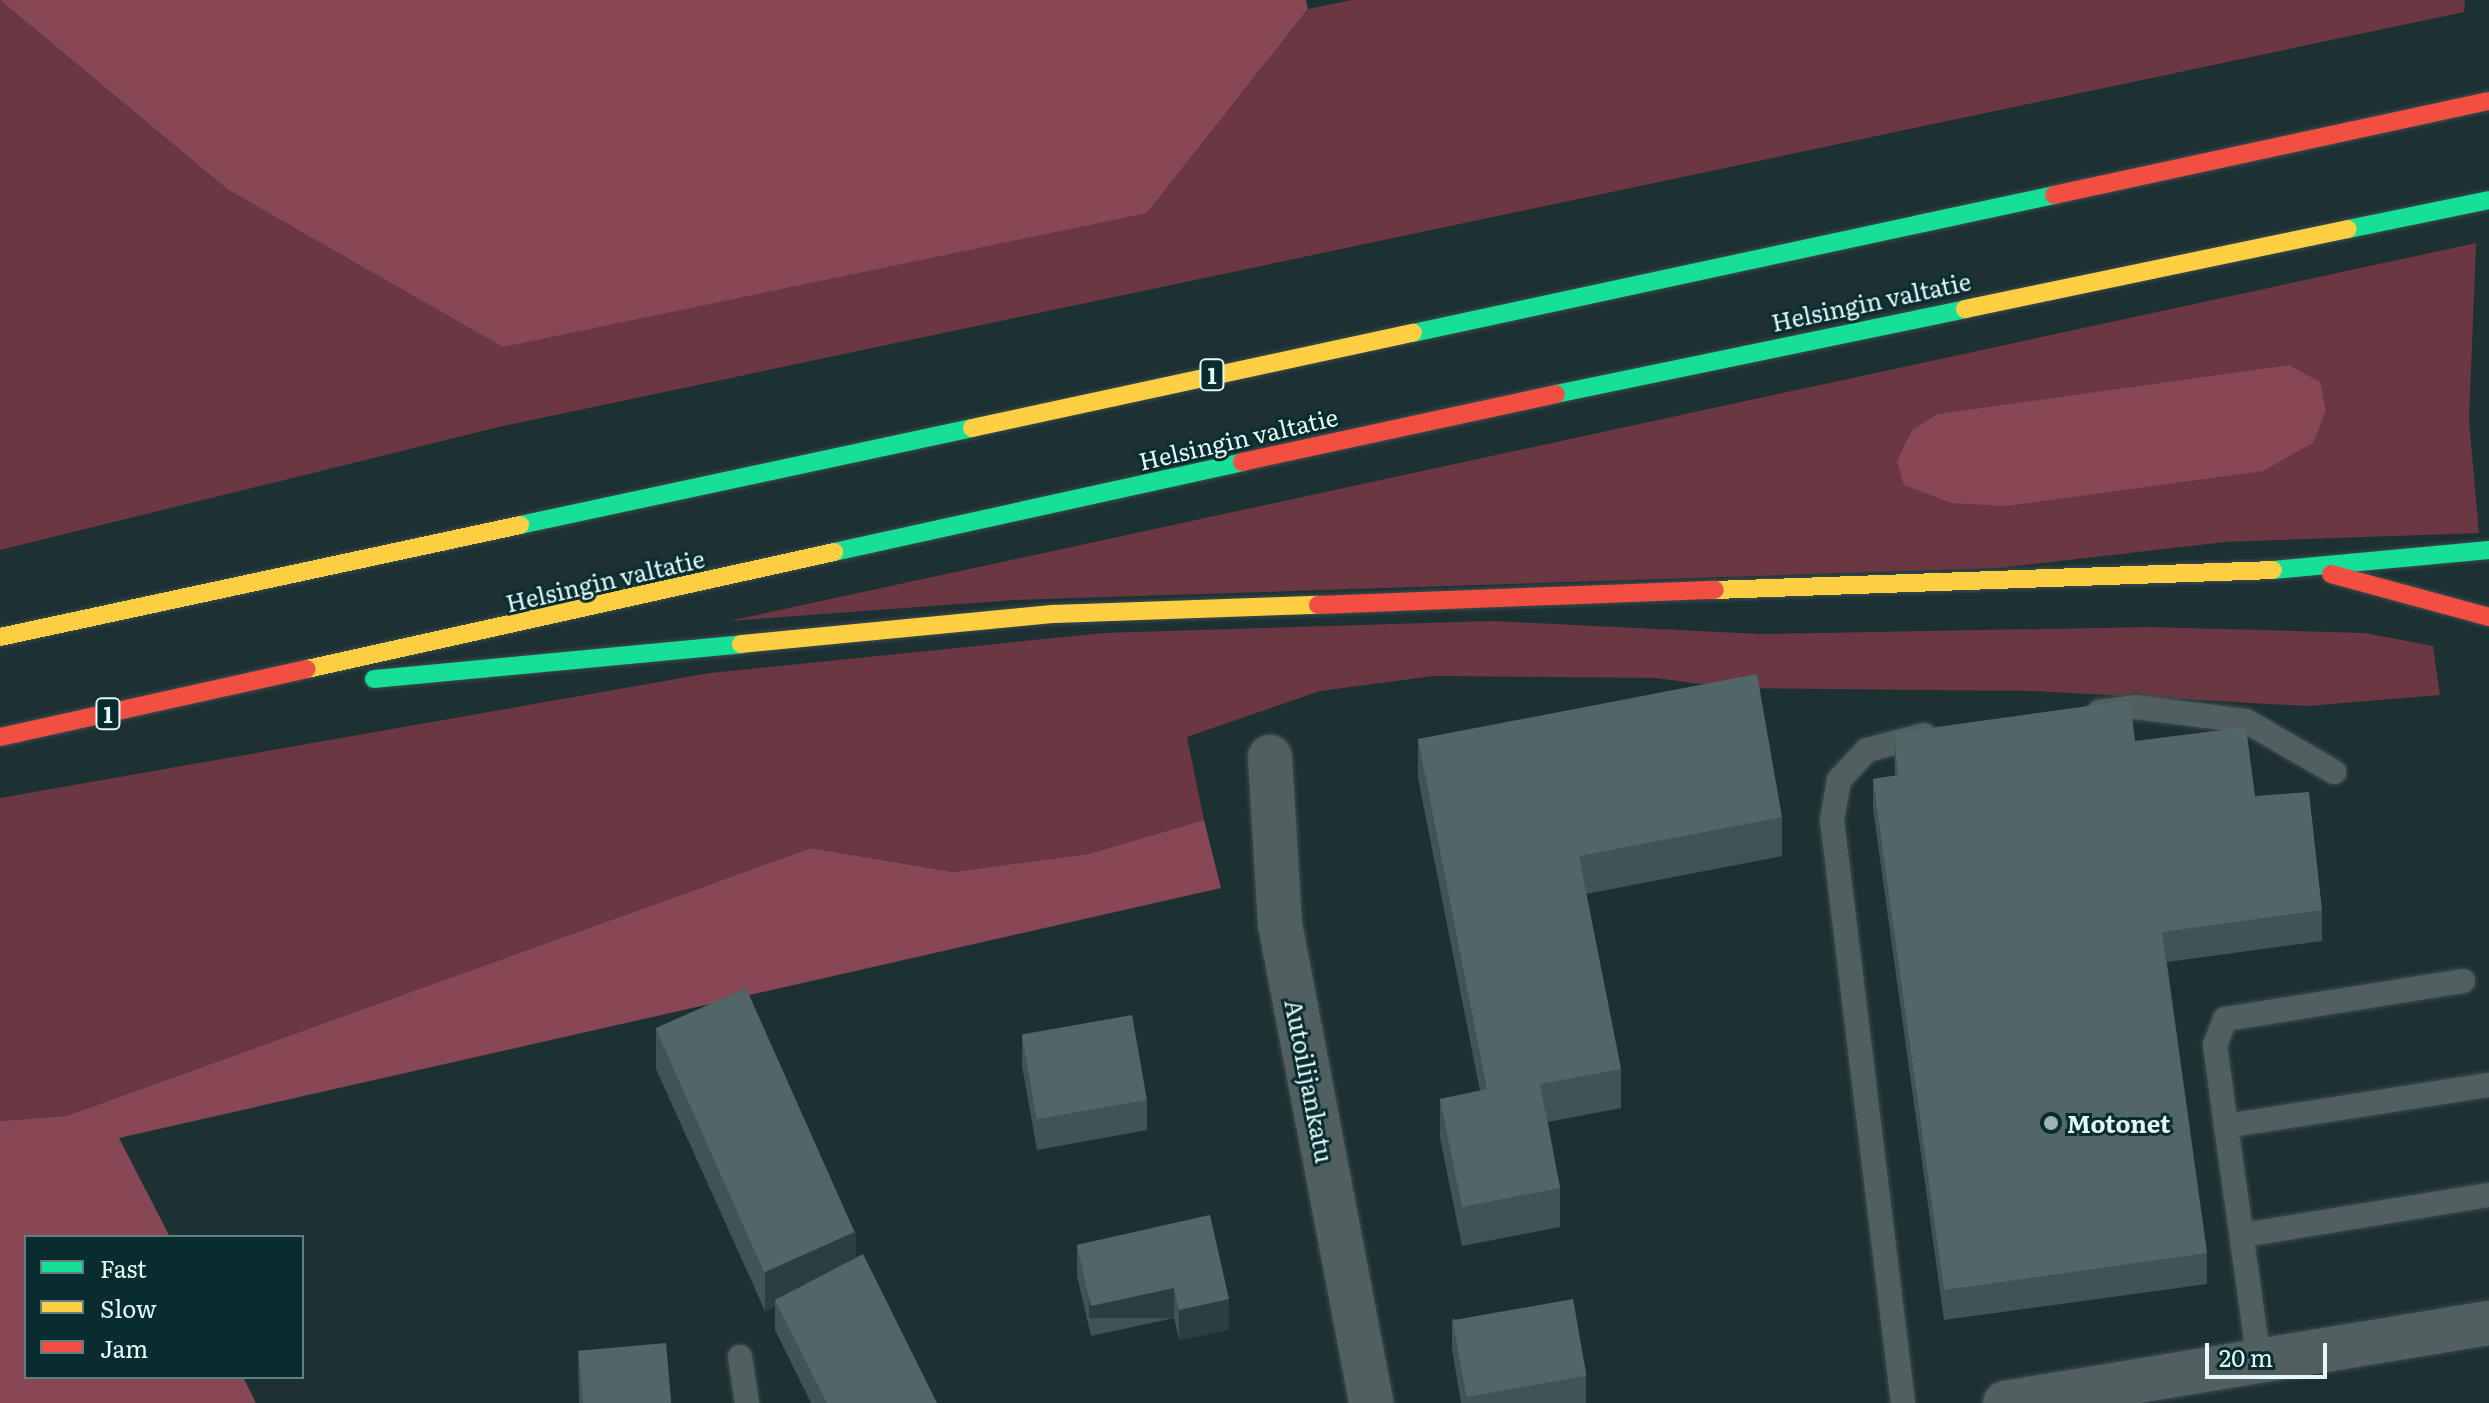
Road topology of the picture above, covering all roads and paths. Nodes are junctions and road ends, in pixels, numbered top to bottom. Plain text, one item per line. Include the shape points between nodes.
1 (2489, 91) edge
2 (2489, 101) edge
3 (2424, 113) junction
4 (2489, 200) edge
5 (2489, 550) edge
6 (2313, 569) junction
7 (2489, 617) edge
8 (0, 637) edge
9 (216, 691) junction
10 (2074, 715) edge
11 (1950, 731) edge
12 (0, 737) edge
13 (1270, 757) dead end
14 (2334, 772) dead end
15 (2463, 981) dead end
16 (2489, 1085) edge
17 (2226, 1126) junction
18 (2489, 1195) edge
19 (2244, 1235) junction
20 (2489, 1323) edge
21 (740, 1357) dead end
22 (2259, 1361) junction
23 (747, 1403) edge
24 (1371, 1403) edge
25 (1903, 1403) edge
26 (2005, 1403) edge

1 - 3 highway
2 - 3 highway, 1
3 - 8 highway, 1
4 - 9 highway, Helsingin valtatie / 1 via 1505,404
5 - 6 highway
6 - 7 highway
6 - 9 highway via 1054,614 662,656
9 - 12 highway, Helsingin valtatie / 1
10 - 14 lane via 2136,707 2246,721
11 - 25 lane via 1867,750 1839,780 1832,820
13 - 24 street, Autoilijankatu via 1280,924
15 - 17 lane via 2225,1019 2215,1045
16 - 17 lane
17 - 19 lane
18 - 19 lane
19 - 22 lane
20 - 22 street
21 - 23 lane
22 - 26 street

